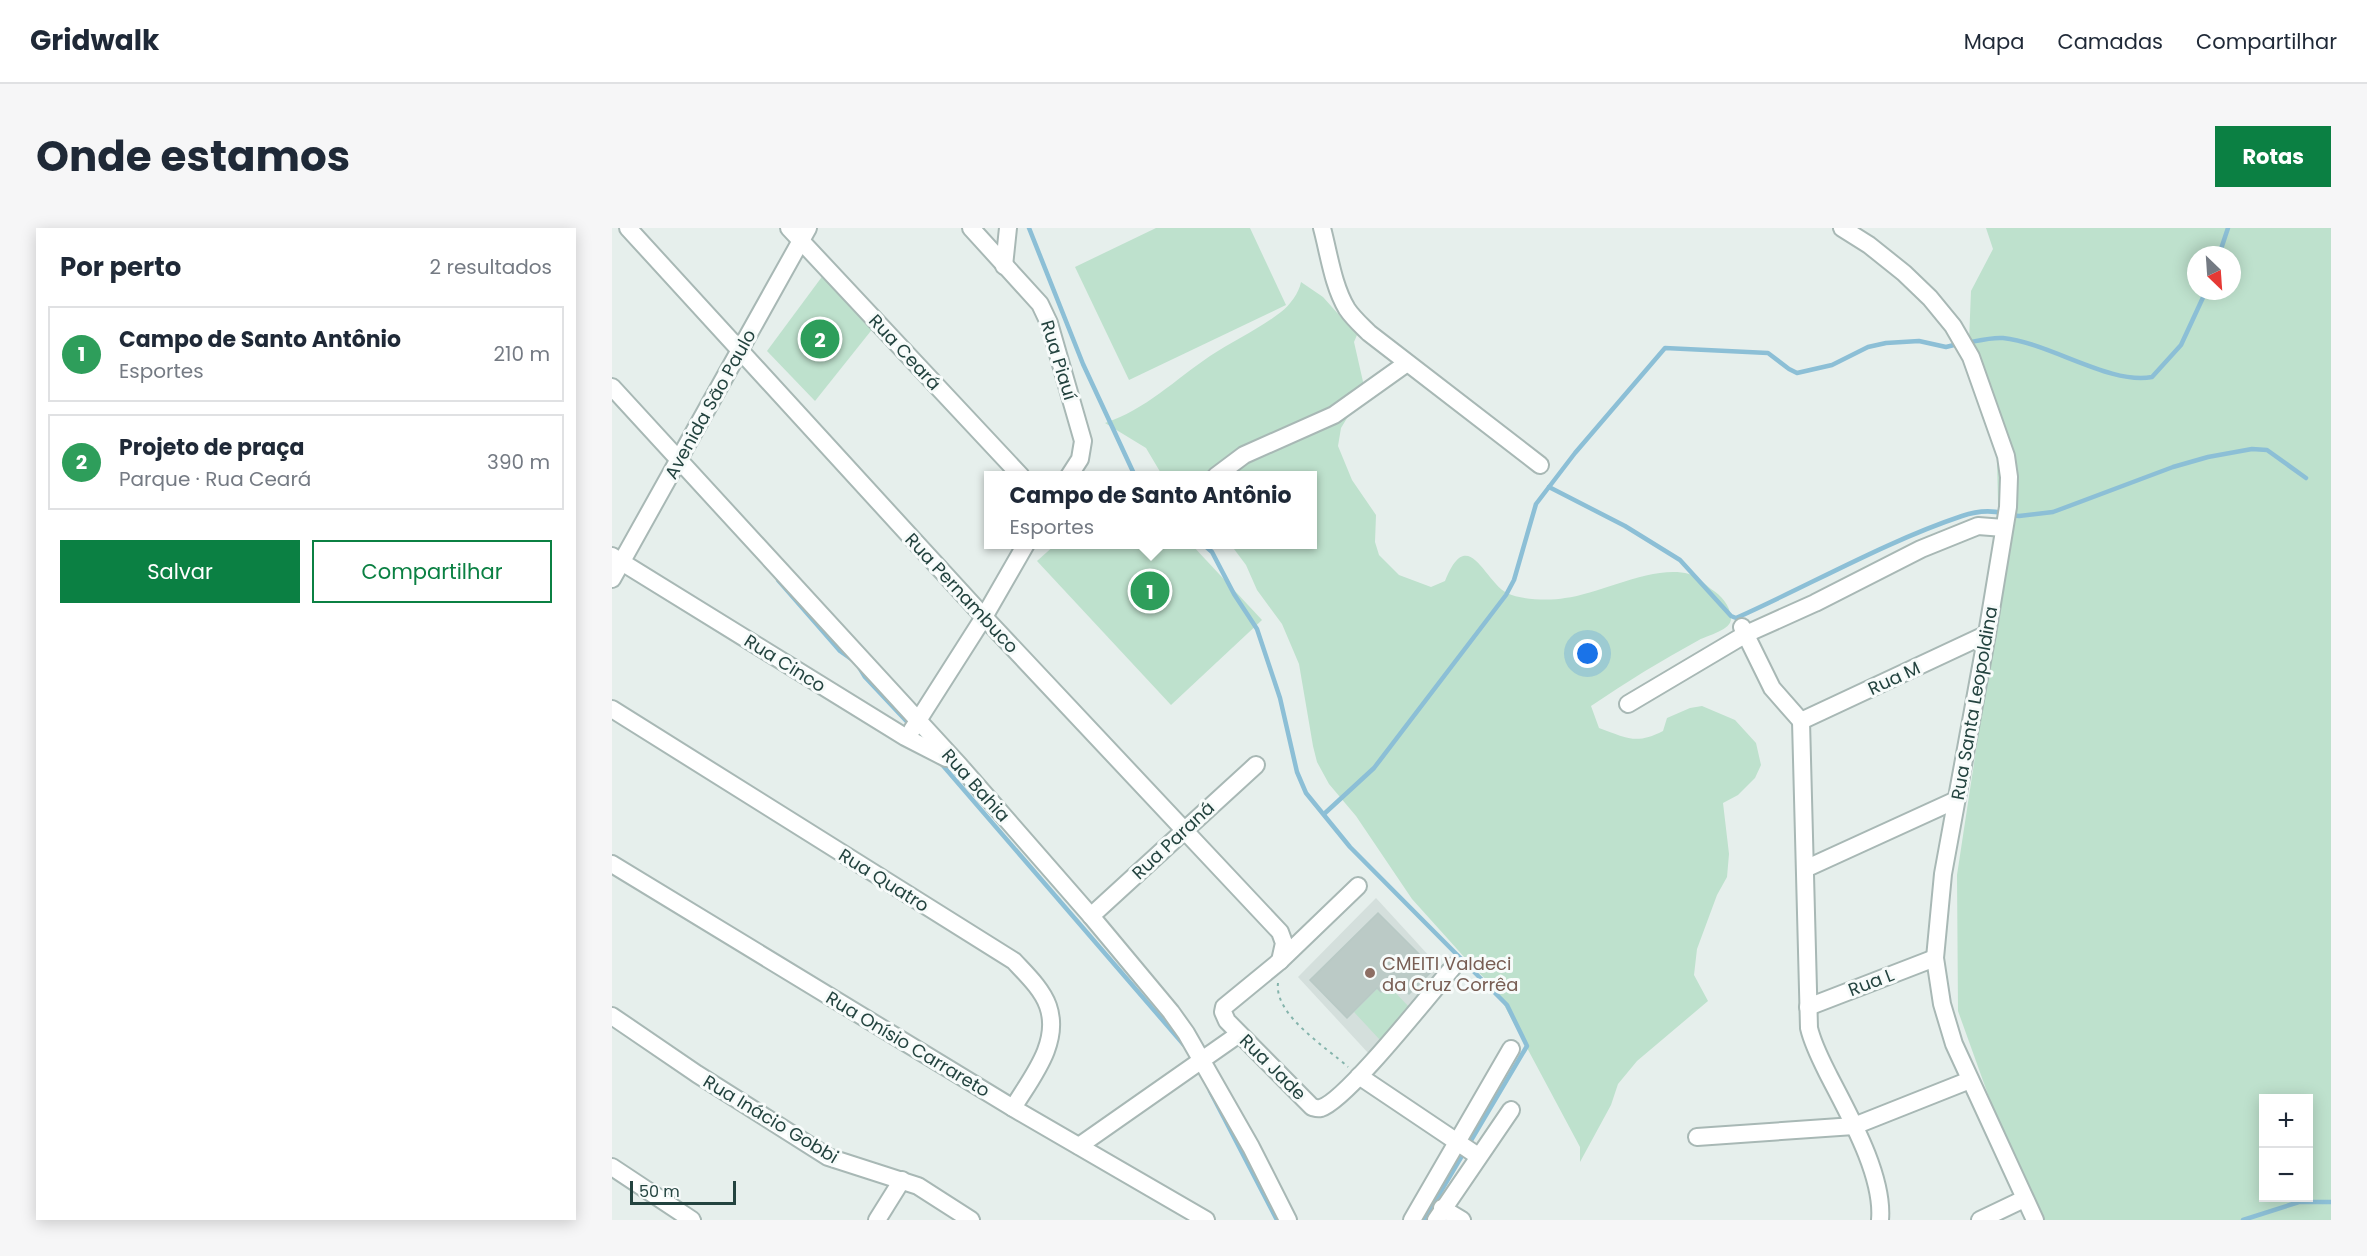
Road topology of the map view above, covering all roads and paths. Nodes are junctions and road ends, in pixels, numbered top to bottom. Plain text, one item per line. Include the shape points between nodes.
1 (628, 228) edge
2 (970, 228) edge
3 (1008, 228) edge
4 (1322, 228) edge
5 (1842, 228) edge
6 (799, 232) edge
7 (1004, 266) junction
8 (739, 350) junction
9 (1407, 363) junction
10 (612, 387) edge
11 (680, 459) junction
12 (1540, 465) dead end
13 (1016, 471) edge
14 (1072, 471) edge
15 (1223, 471) edge
16 (2004, 528) junction
17 (1023, 549) edge
18 (617, 559) edge
19 (612, 579) edge
20 (984, 617) junction
21 (1744, 631) junction
22 (1987, 634) junction
23 (1628, 704) dead end
24 (612, 709) edge
25 (1801, 721) junction
26 (918, 722) junction
27 (905, 737) junction
28 (1256, 765) dead end
29 (960, 766) junction
30 (1956, 800) junction
31 (1185, 830) junction
32 (612, 864) edge
33 (1805, 869) junction
34 (1358, 886) dead end
35 (1091, 916) junction
36 (1935, 958) junction
37 (1280, 962) junction
38 (1454, 966) dead end
39 (1808, 1007) junction
40 (612, 1016) edge
41 (1239, 1034) junction
42 (1510, 1049) dead end
43 (1201, 1060) junction
44 (1359, 1076) junction
45 (1970, 1080) junction
46 (1013, 1108) junction
47 (1511, 1110) dead end
48 (1854, 1126) junction
49 (1697, 1137) dead end
50 (1079, 1146) junction
51 (1466, 1148) junction
52 (612, 1167) edge
53 (902, 1180) junction
54 (2024, 1199) junction
55 (1439, 1214) edge
56 (693, 1220) edge
57 (877, 1220) edge
58 (971, 1220) edge
59 (1206, 1220) edge
60 (1288, 1220) edge
61 (1412, 1220) edge
62 (1462, 1220) edge
63 (1880, 1220) edge
64 (1980, 1220) edge
65 (2035, 1220) edge

1 - 8 street, Rua Pernambuco
2 - 7 street, Rua Piauí
3 - 7 street
4 - 9 street via 1346,308 1369,333
5 - 16 street, Rua Santa Leopoldina via 1869,245 1930,298 1971,357 2006,456 2009,493
6 - 8 street, Avenida São Paulo
6 - 13 street, Rua Ceará
7 - 14 street, Rua Piauí via 1040,304 1049,322 1082,436 1080,459
8 - 11 street, Avenida São Paulo
8 - 20 street, Rua Pernambuco
9 - 12 street
9 - 15 street via 1334,415 1244,456
10 - 11 street, Rua Bahia
11 - 18 street, Avenida São Paulo
11 - 26 street, Rua Bahia
16 - 21 street via 1978,526 1920,549 1815,603
16 - 22 street, Rua Santa Leopoldina
17 - 20 street
18 - 19 street, Avenida São Paulo
18 - 27 street, Rua Cinco
20 - 26 street
20 - 31 street, Rua Pernambuco
21 - 23 street
21 - 25 street via 1772,688
22 - 25 street, Rua M
22 - 30 street, Rua Santa Leopoldina
24 - 46 street, Rua Quatro via 1014,962 1048,1005 1052,1031 1045,1053
25 - 33 street
26 - 27 street
26 - 29 street, Rua Bahia
27 - 29 street, Rua Cinco
28 - 31 street, Rua Paraná
29 - 35 street, Rua Bahia
30 - 33 street
30 - 36 street, Rua Santa Leopoldina via 1941,884
31 - 35 street, Rua Paraná
31 - 37 street, Rua Pernambuco via 1280,932 1284,943
32 - 46 street, Rua Onísio Carrareto
33 - 39 street
34 - 37 street, Rua Jade
35 - 43 street, Rua Bahia via 1171,1012
36 - 39 street, Rua L
36 - 45 street, Rua Santa Leopoldina via 1942,1004
37 - 41 street, Rua Jade via 1224,1007 1222,1012 1227,1021
37 - 44 path via 1277,993 1288,1015
38 - 44 street, Rua Jade
39 - 48 street via 1811,1038
40 - 53 street, Rua Inácio Gobbi via 828,1157
41 - 43 street
41 - 44 street, Rua Jade via 1312,1107 1328,1104
42 - 51 street
43 - 50 street
43 - 60 street, Rua Bahia
44 - 51 street
45 - 48 street
45 - 54 street, Rua Santa Leopoldina
46 - 50 street, Rua Onísio Carrareto
47 - 51 street
48 - 49 street
48 - 63 street via 1880,1195
50 - 59 street, Rua Onísio Carrareto
51 - 55 street
51 - 61 street
52 - 56 street
53 - 57 street
53 - 58 street, Rua Inácio Gobbi
54 - 64 street
54 - 65 street, Rua Santa Leopoldina
55 - 62 street

